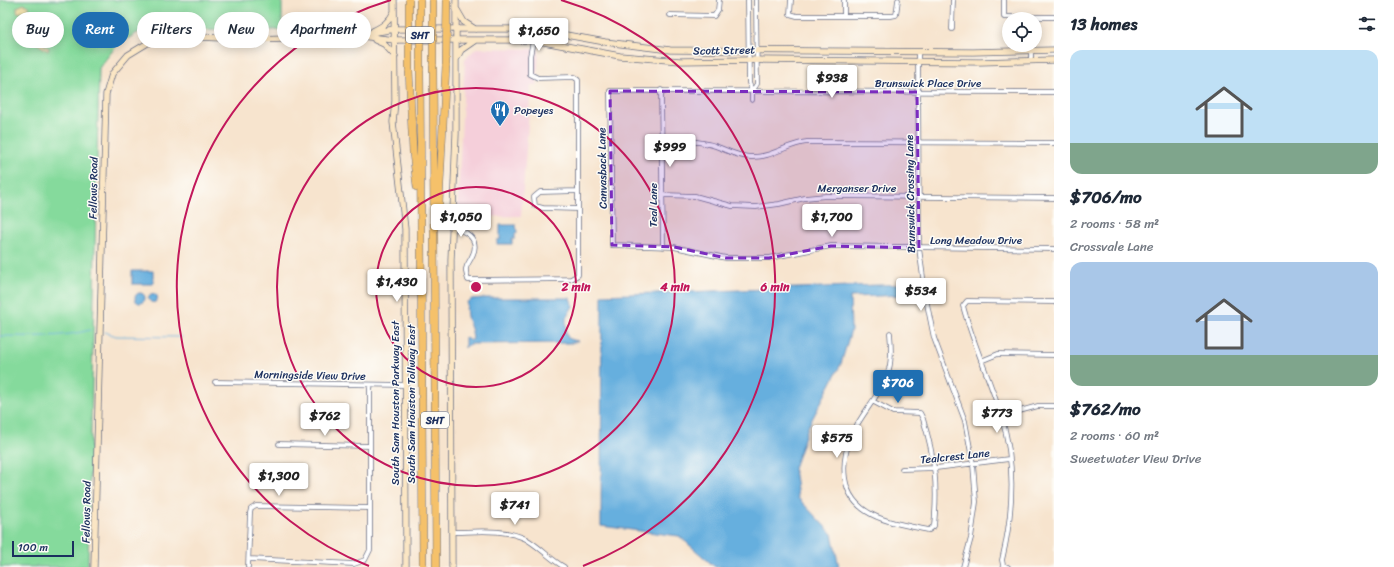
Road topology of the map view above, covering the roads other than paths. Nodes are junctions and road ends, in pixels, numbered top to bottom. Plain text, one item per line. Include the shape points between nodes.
1 (394, 0) edge
2 (409, 0) edge
3 (420, 0) edge
4 (433, 0) edge
5 (446, 0) edge
6 (456, 0) edge
7 (718, 0) edge
8 (748, 0) edge
9 (756, 0) edge
10 (791, 0) edge
11 (844, 0) edge
12 (898, 0) edge
13 (953, 0) edge
14 (1004, 0) edge
15 (456, 7) junction
16 (394, 10) junction
17 (1004, 12) edge
18 (670, 15) dead end
19 (844, 15) junction
20 (1054, 17) edge
21 (1042, 18) edge
22 (395, 29) junction
23 (952, 29) dead end
24 (456, 30) junction
25 (475, 30) junction
26 (535, 31) junction
27 (371, 35) edge
28 (371, 36) edge
29 (371, 36) edge
30 (371, 37) edge
31 (277, 38) edge
32 (395, 40) junction
33 (475, 40) junction
34 (533, 40) junction
35 (456, 41) junction
36 (605, 42) junction
37 (749, 49) junction
38 (756, 49) junction
39 (1002, 49) edge
40 (1042, 49) edge
41 (1054, 50) edge
42 (918, 52) junction
43 (1031, 52) edge
44 (603, 53) junction
45 (395, 56) junction
46 (456, 60) junction
47 (749, 60) junction
48 (756, 60) junction
49 (1030, 60) junction
50 (1054, 60) edge
51 (918, 62) junction
52 (661, 90) junction
53 (610, 91) joint
54 (752, 91) junction
55 (918, 92) junction
56 (1054, 92) edge
57 (752, 100) dead end
58 (662, 142) junction
59 (918, 143) junction
60 (1054, 143) edge
61 (578, 192) junction
62 (663, 196) junction
63 (918, 198) junction
64 (1054, 198) edge
65 (578, 209) junction
66 (421, 224) junction
67 (451, 227) junction
68 (612, 244) joint
69 (663, 247) junction
70 (920, 248) junction
71 (1054, 249) edge
72 (434, 274) junction
73 (1054, 302) edge
74 (890, 333) dead end
75 (1054, 355) edge
76 (981, 360) junction
77 (215, 382) dead end
78 (370, 385) junction
79 (406, 385) junction
80 (874, 402) junction
81 (1054, 406) edge
82 (1001, 416) junction
83 (279, 444) dead end
84 (370, 446) junction
85 (1008, 459) junction
86 (973, 464) junction
87 (936, 468) junction
88 (902, 469) dead end
89 (370, 508) junction
90 (452, 532) junction
91 (249, 559) junction
92 (94, 567) edge
93 (248, 567) edge
94 (406, 567) edge
95 (423, 567) edge
96 (436, 567) edge
97 (452, 567) edge
98 (564, 567) edge
99 (963, 567) edge
100 (1008, 567) edge

1 - 16 main road, South Sam Houston Parkway East
2 - 66 highway, bridge via 413,153
3 - 66 highway, South Sam Houston Tollway East / SHT, bridge
4 - 72 highway, SHT, bridge
5 - 72 highway, bridge via 442,182
6 - 15 main road
7 - 18 street via 718,10 714,16
8 - 37 street
9 - 38 street
10 - 19 street via 790,14 797,16
11 - 19 street
12 - 19 street via 896,15
13 - 23 street
14 - 17 street
15 - 24 main road
15 - 25 main road via 464,22
16 - 22 main road, South Sam Houston Parkway East
16 - 27 main road via 388,22
20 - 21 street
22 - 24 main road, Scott Street
22 - 28 main road, Fellows Road
22 - 32 main road, South Sam Houston Parkway East
24 - 25 main road, Scott Street
24 - 35 main road
25 - 26 main road, Scott Street
26 - 34 street
26 - 36 main road, Scott Street
29 - 32 main road, Fellows Road
30 - 45 main road via 384,44
31 - 92 main road, Fellows Road via 163,37 133,51 119,64 107,87
32 - 35 main road, Scott Street
32 - 45 main road, South Sam Houston Parkway East
33 - 34 main road, Scott Street
33 - 35 main road, Scott Street
33 - 46 main road via 461,50
34 - 44 main road, Scott Street
34 - 61 street via 530,74 538,78 574,77 578,80
35 - 46 main road
36 - 37 main road, Scott Street via 670,50
36 - 44 main road
37 - 38 main road, Scott Street
37 - 47 street
38 - 42 main road, Scott Street
38 - 48 street
39 - 42 main road, Scott Street
40 - 41 main road, Scott Street
42 - 51 street, Brunswick Crossing Lane
43 - 49 street
44 - 47 main road, Scott Street via 680,61
45 - 79 main road, South Sam Houston Parkway East via 394,122 405,229
46 - 67 main road via 456,134
47 - 48 main road, Scott Street
47 - 54 street via 749,83
48 - 51 main road, Scott Street
48 - 54 street via 757,84
49 - 50 main road, Scott Street
49 - 51 main road, Scott Street
51 - 55 street, Brunswick Crossing Lane
52 - 53 street, Brunswick Place Drive
52 - 54 street, Brunswick Place Drive
52 - 58 street, Teal Lane
53 - 68 street, Canvasback Lane
54 - 55 street, Brunswick Place Drive
54 - 57 street
55 - 56 street, Brunswick Place Drive
55 - 59 street, Brunswick Crossing Lane
58 - 59 street via 707,143 734,154 751,157 761,157 791,144 802,143
58 - 62 street, Teal Lane
59 - 60 street
59 - 63 street, Brunswick Crossing Lane
61 - 65 street
61 - 65 street via 540,192 534,197 535,206
62 - 63 street, Merganser Drive via 695,196 732,206 756,207 822,196
62 - 69 street, Teal Lane
63 - 64 street, Merganser Drive
63 - 70 street, Brunswick Crossing Lane
65 - 67 street via 578,275 571,279 468,280 467,262 473,254 474,246 465,230
66 - 95 highway, South Sam Houston Tollway East / SHT
67 - 90 main road
68 - 69 street, Long Meadow Drive
69 - 70 street, Long Meadow Drive via 726,258 769,258 831,246
70 - 71 street, Long Meadow Drive
70 - 86 street, Brunswick Crossing Lane via 934,338 964,421
72 - 96 highway, SHT
73 - 76 street via 968,301 963,306
74 - 80 street via 889,368
75 - 76 street via 998,354
76 - 82 street
77 - 78 street, Morningside View Drive
78 - 79 street, Morningside View Drive
78 - 84 street
79 - 94 main road, South Sam Houston Parkway East
80 - 87 street via 893,412 920,413
80 - 87 street via 852,436 846,451 844,470 847,488 855,502 865,512 881,519 929,530 934,526 935,520
81 - 82 street via 1038,406
82 - 85 street
83 - 84 street
84 - 89 street
85 - 86 street, Tealcrest Lane
85 - 100 street via 1011,486 1010,516 1003,565
86 - 87 street, Tealcrest Lane
86 - 99 street, Brunswick Crossing Lane via 976,502 972,538
87 - 88 street, Tealcrest Lane
89 - 91 street via 256,506 250,513
89 - 91 street via 370,550 365,560 354,564
90 - 97 main road
90 - 98 street via 510,533 527,540
91 - 93 street

